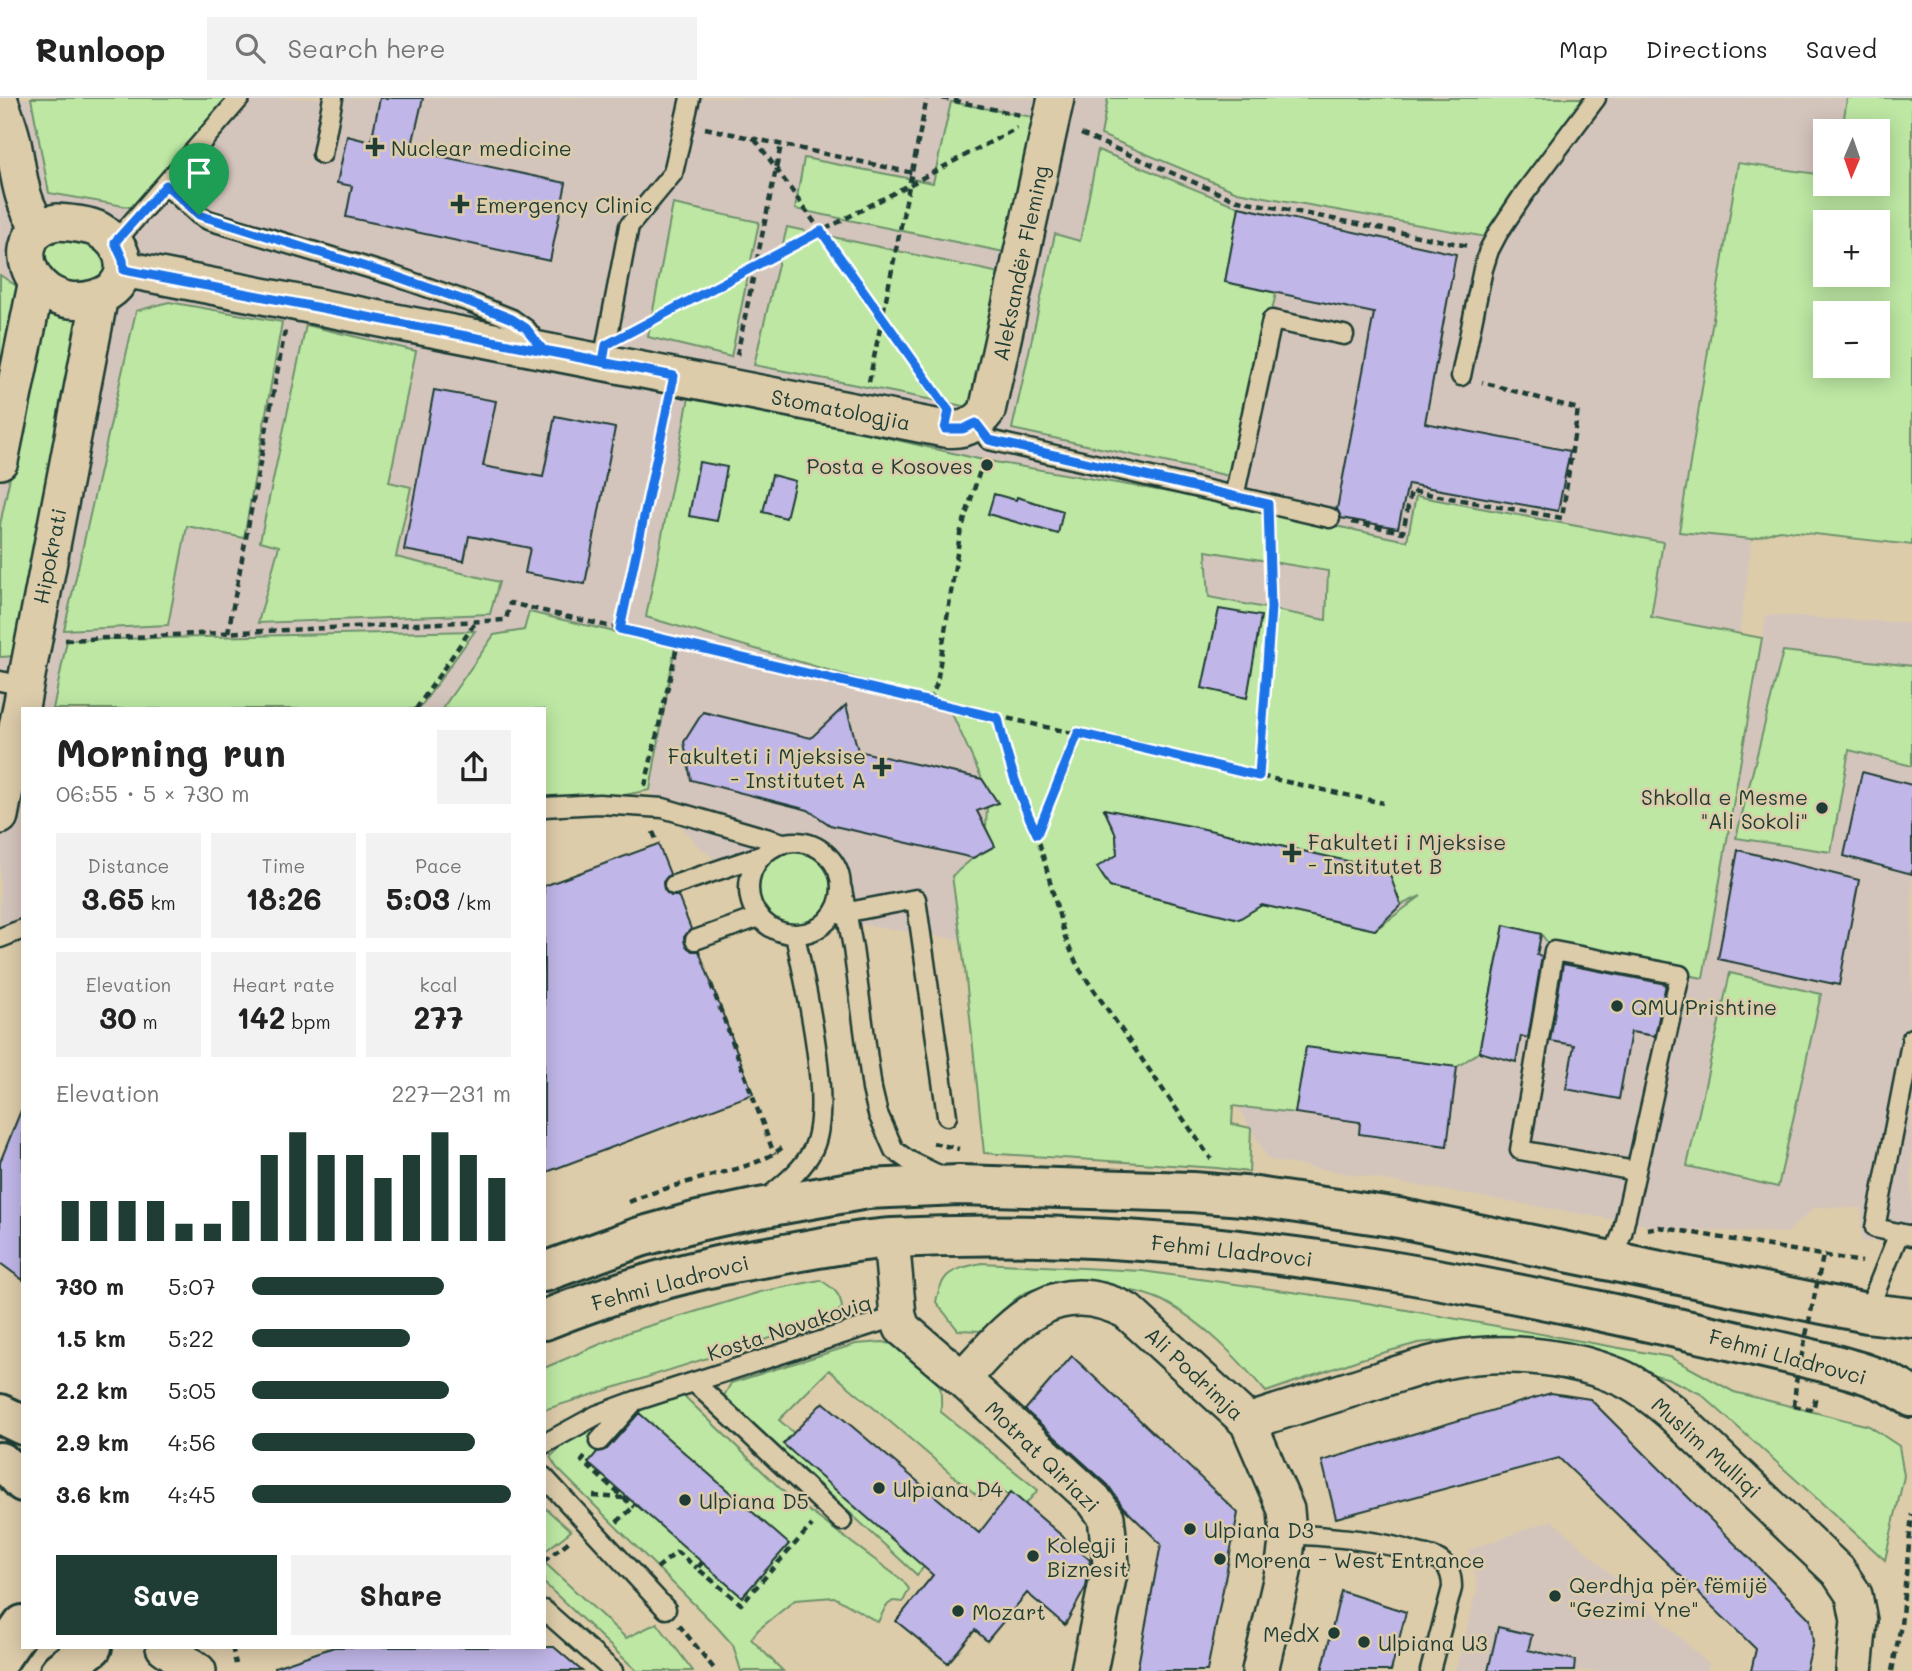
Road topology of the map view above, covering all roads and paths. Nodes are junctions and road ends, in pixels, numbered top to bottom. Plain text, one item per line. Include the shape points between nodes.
1 (240, 98) edge
2 (333, 98) edge
3 (690, 98) edge
4 (927, 98) edge
5 (942, 98) edge
6 (1596, 98) edge
7 (0, 101) edge
8 (1048, 113) edge
9 (684, 124) junction
10 (755, 139) junction
11 (781, 145) junction
12 (322, 153) dead end
13 (776, 168) junction
14 (913, 173) junction
15 (910, 184) junction
16 (166, 185) junction
17 (821, 231) junction
18 (1489, 250) junction
19 (25, 254) edge
20 (119, 256) junction
21 (755, 266) junction
22 (100, 296) junction
23 (291, 301) junction
24 (882, 318) junction
25 (1344, 335) dead end
26 (543, 350) junction
27 (604, 353) junction
28 (674, 376) junction
29 (1461, 376) joint
30 (730, 387) junction
31 (862, 413) junction
32 (970, 430) junction
33 (0, 461) edge
34 (1234, 497) junction
35 (1268, 504) junction
36 (1330, 518) joint
37 (475, 622) junction
38 (620, 629) junction
39 (228, 633) junction
40 (33, 641) junction
41 (678, 643) junction
42 (12, 683) edge
43 (930, 701) junction
44 (417, 707) edge
45 (998, 718) junction
46 (1078, 733) junction
47 (1259, 776) junction
48 (15, 782) edge
49 (645, 787) dead end
50 (1383, 803) dead end
51 (546, 807) edge
52 (0, 816) edge
53 (1037, 834) junction
54 (783, 843) junction
55 (763, 855) junction
56 (674, 885) dead end
57 (839, 914) junction
58 (759, 917) junction
59 (21, 930) edge
60 (795, 935) junction
61 (0, 937) edge
62 (695, 940) dead end
63 (711, 984) dead end
64 (1912, 1038) edge
65 (947, 1116) dead end
66 (819, 1134) junction
67 (774, 1154) junction
68 (1217, 1168) dead end
69 (1635, 1171) junction
70 (959, 1185) junction
71 (619, 1206) dead end
72 (754, 1209) junction
73 (1905, 1235) edge
74 (891, 1238) junction
75 (1837, 1258) dead end
76 (1611, 1261) junction
77 (546, 1271) edge
78 (1867, 1313) junction
79 (898, 1316) junction
80 (1912, 1318) edge
81 (546, 1319) edge
82 (962, 1379) junction
83 (1785, 1380) dead end
84 (694, 1382) junction
85 (1796, 1382) junction
86 (1817, 1387) dead end
87 (1912, 1398) edge
88 (635, 1401) junction
89 (0, 1414) edge
90 (1248, 1422) junction
91 (21, 1424) edge
92 (599, 1441) dead end
93 (546, 1443) edge
94 (582, 1461) dead end
95 (0, 1462) edge
96 (546, 1479) edge
97 (21, 1480) edge
98 (636, 1504) dead end
99 (829, 1508) junction
100 (1912, 1514) edge
101 (842, 1521) dead end
102 (1287, 1534) junction
103 (574, 1538) dead end
104 (546, 1559) edge
105 (703, 1562) dead end
106 (697, 1568) junction
107 (641, 1581) junction
108 (666, 1609) joint
109 (546, 1612) edge
110 (21, 1628) edge
111 (89, 1649) edge
112 (167, 1649) edge
113 (203, 1649) edge
114 (231, 1649) edge
115 (0, 1658) edge
116 (221, 1667) edge
117 (60, 1671) edge
118 (198, 1671) edge
119 (613, 1671) edge
120 (716, 1671) edge
121 (1089, 1671) edge
122 (1260, 1671) edge
123 (1430, 1671) edge
124 (1854, 1671) edge
125 (1892, 1671) edge

1 - 16 lane
2 - 12 lane
3 - 9 lane
4 - 14 path
5 - 8 path
6 - 18 lane via 1524,194
7 - 19 street via 28,213
8 - 15 path
8 - 18 path via 1233,198
8 - 32 street, Aleksandër Fleming via 990,400 987,411
9 - 10 path
9 - 27 lane via 673,173 629,226
10 - 11 path
10 - 13 path
11 - 13 path
11 - 14 path
13 - 17 path
13 - 21 path
14 - 15 path
15 - 17 path
15 - 24 path
16 - 20 lane
16 - 26 lane via 208,220 392,275 512,319 526,328
17 - 21 path
17 - 24 path
18 - 29 lane
19 - 20 street via 57,222 92,227
19 - 22 street via 51,294 82,300
19 - 33 street
20 - 22 street via 117,284
20 - 23 street, Stomatologjia
21 - 27 path
21 - 30 path
22 - 40 street, Hipokrati
23 - 26 street, Stomatologjia
23 - 39 path
24 - 31 path
24 - 32 path via 949,411
25 - 34 lane via 1272,320
26 - 27 street, Stomatologjia
27 - 28 street, Stomatologjia
28 - 30 street, Stomatologjia
28 - 38 path
29 - 36 path via 1578,409 1562,518 1411,491 1403,532
30 - 31 street, Stomatologjia
31 - 32 street, Stomatologjia
32 - 34 lane, Stomatologjia
32 - 43 path via 960,534 937,683
34 - 35 lane, Stomatologjia
35 - 36 lane, Stomatologjia
35 - 47 path via 1271,608
37 - 38 path via 506,620 510,603
37 - 39 path
37 - 44 path
38 - 41 path
39 - 40 path
40 - 42 street, Hipokrati
41 - 43 path
41 - 49 path
42 - 48 street, Hipokrati
43 - 45 path
45 - 46 path
45 - 53 path via 1022,803
46 - 47 path
46 - 53 path
47 - 50 path
48 - 52 street, Hipokrati
51 - 54 lane via 663,808
53 - 68 path via 1065,937 1078,967
54 - 55 lane
54 - 57 lane via 811,844 834,862 842,889
55 - 56 lane
55 - 58 lane via 748,885
57 - 60 lane via 813,931
57 - 65 lane via 916,899
57 - 70 lane via 878,1114 894,1150
58 - 60 lane via 782,933
58 - 62 lane
59 - 61 lane
60 - 66 lane via 815,1034
63 - 67 path
64 - 73 lane via 1875,1228
66 - 67 path via 797,1127 788,1143
66 - 72 lane via 799,1170
67 - 71 path
69 - 69 lane via 1680,975 1554,951 1520,1150
69 - 76 lane via 1622,1234
70 - 72 main road via 867,1189
70 - 76 main road via 1256,1197 1399,1217
72 - 77 main road via 640,1237
73 - 78 lane
74 - 79 street
74 - 81 main road, Fehmi Lladrovci via 716,1266 620,1292
74 - 87 main road, Fehmi Lladrovci via 1096,1237 1203,1245 1445,1279 1798,1356 1859,1372 1900,1388
75 - 85 path, bridge via 1823,1256
76 - 78 main road
78 - 80 main road
79 - 82 street, Motrat Qiriazi via 911,1337
79 - 84 lane, Kosta Novakoviq
82 - 90 street, Ali Podrimja via 1033,1311 1056,1300 1106,1300 1127,1311
82 - 121 street, Motrat Qiriazi via 1094,1500 1106,1517 1111,1563
83 - 85 path
84 - 88 lane, Kosta Novakoviq
84 - 99 lane, Kosta Novakoviq
85 - 86 path, bridge via 1794,1406 1813,1410
88 - 92 lane
88 - 93 lane, Kosta Novakoviq via 597,1415
89 - 91 main road
90 - 102 street, Ali Podrimja via 1286,1510
90 - 124 street, Muslim Mulliqi via 1473,1356 1548,1358 1618,1376 1671,1412 1838,1571 1854,1595 1858,1621
94 - 98 path via 634,1507
95 - 97 main road
96 - 107 lane
99 - 101 lane, Kosta Novakoviq
99 - 106 path via 741,1604
100 - 125 path
102 - 122 street, Ali Podrimja
102 - 123 lane via 1367,1540 1421,1553 1444,1564 1452,1576 1452,1588
103 - 104 path
105 - 106 path
106 - 107 path via 677,1552
107 - 108 lane
108 - 120 path
109 - 119 lane
110 - 115 main road
111 - 117 main road
112 - 118 street
113 - 116 street
114 - 116 path

